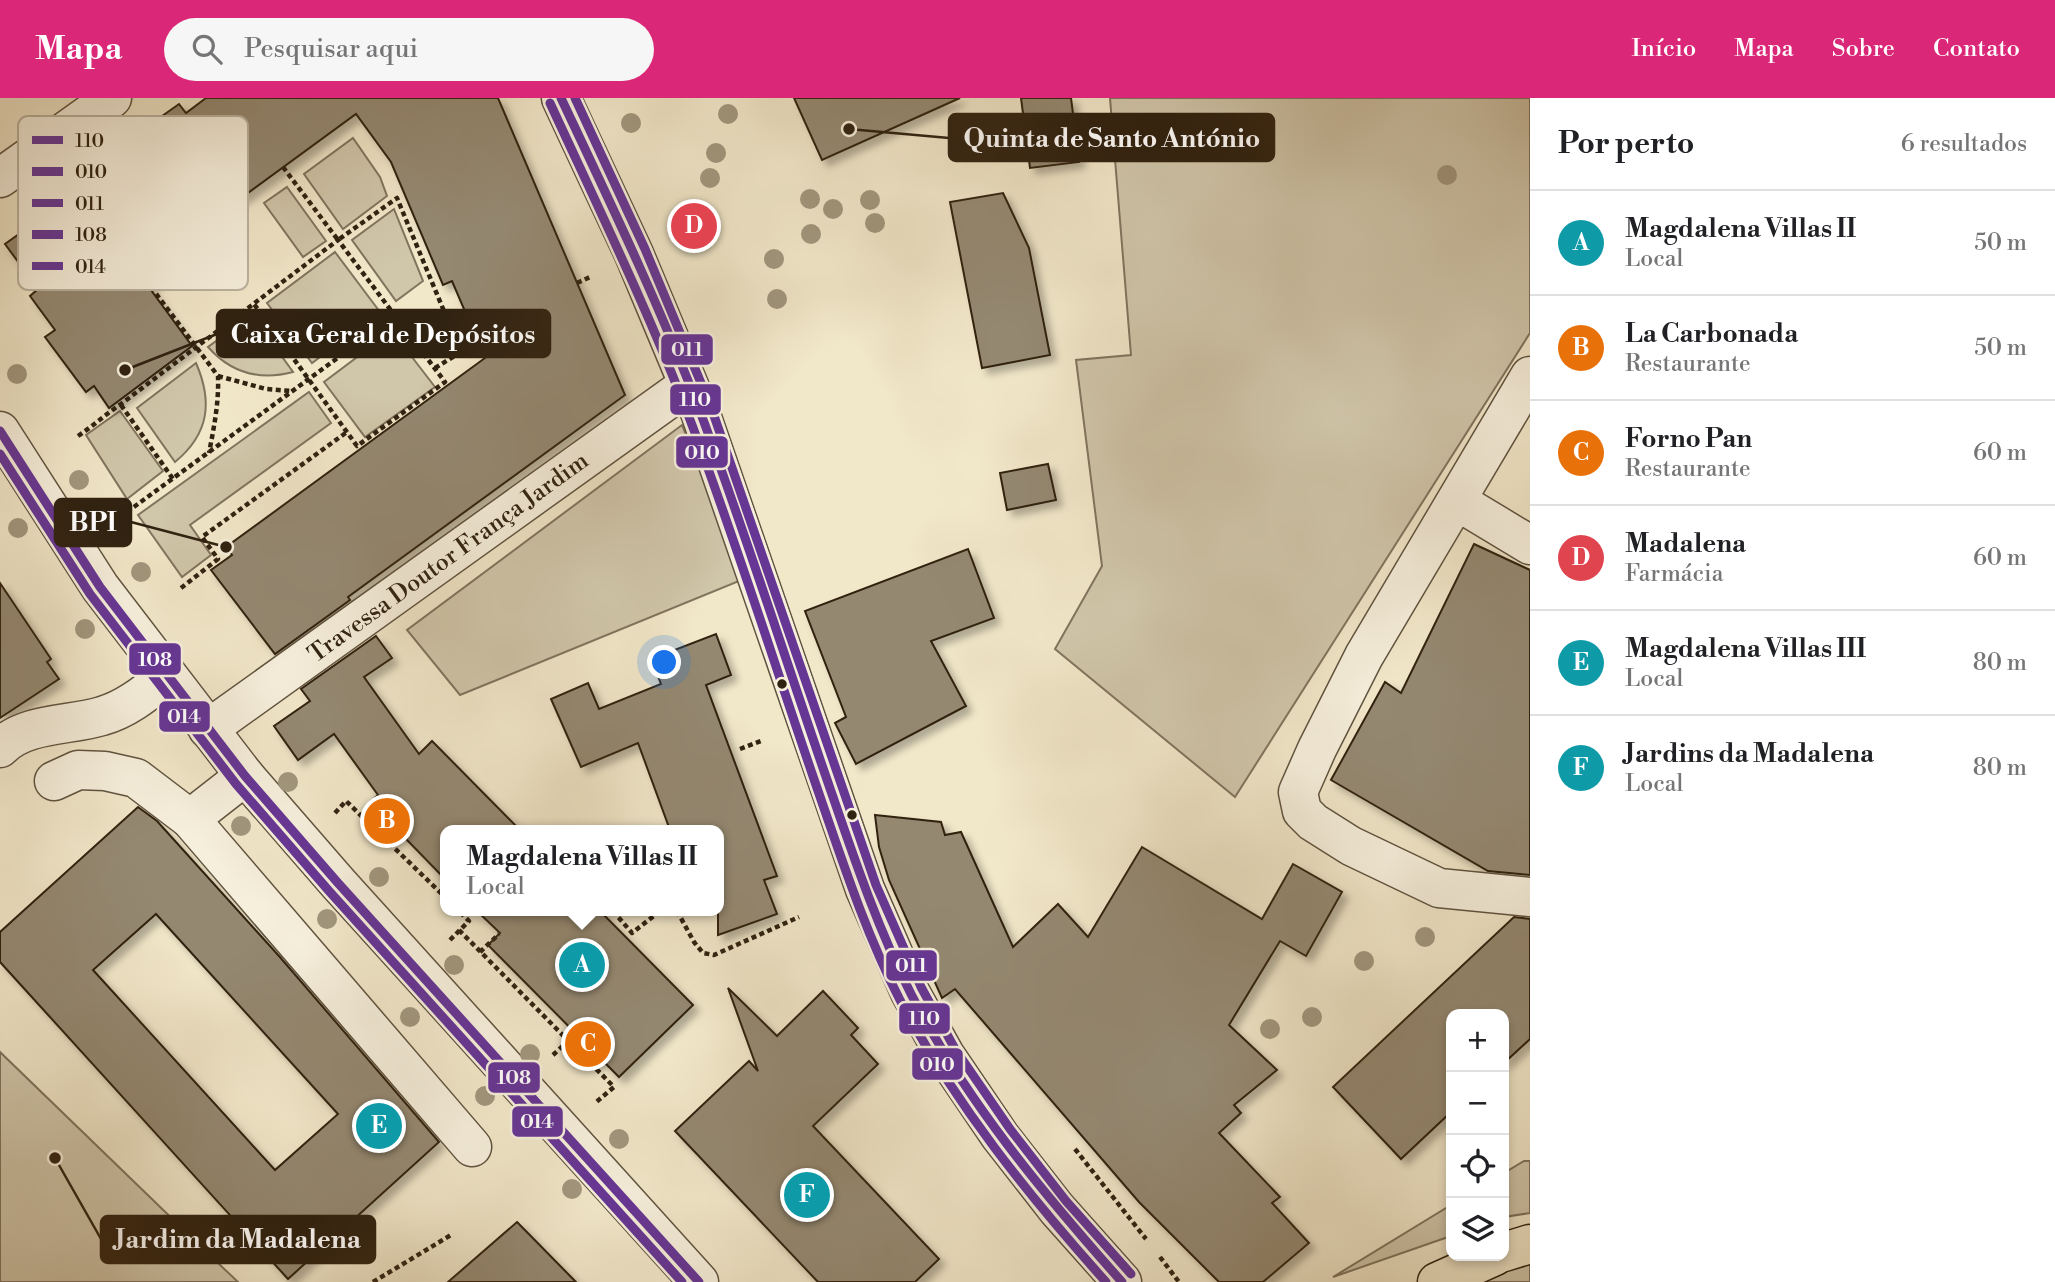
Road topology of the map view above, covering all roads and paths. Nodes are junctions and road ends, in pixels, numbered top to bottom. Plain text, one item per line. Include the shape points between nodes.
1 (112, 98) edge
2 (561, 98) edge
3 (87, 116) edge
4 (18, 165) edge
5 (283, 167) dead end
6 (0, 178) edge
7 (338, 240) junction
8 (590, 277) dead end
9 (577, 283) dead end
10 (152, 290) edge
11 (254, 304) junction
12 (395, 316) junction
13 (492, 341) dead end
14 (196, 348) junction
15 (461, 352) junction
16 (435, 368) junction
17 (218, 376) junction
18 (1530, 376) edge
19 (309, 379) junction
20 (688, 385) junction
21 (292, 391) junction
22 (121, 404) junction
23 (0, 430) edge
24 (347, 432) junction
25 (78, 436) dead end
26 (209, 453) junction
27 (173, 478) junction
28 (1457, 501) junction
29 (127, 512) dead end
30 (1530, 545) edge
31 (181, 588) dead end
32 (167, 676) junction
33 (208, 729) junction
34 (761, 741) dead end
35 (0, 748) edge
36 (740, 749) dead end
37 (245, 776) junction
38 (54, 781) dead end
39 (335, 813) dead end
40 (190, 819) junction
41 (440, 892) edge
42 (1530, 897) edge
43 (464, 916) edge
44 (617, 916) edge
45 (654, 916) edge
46 (680, 916) edge
47 (799, 917) dead end
48 (459, 930) junction
49 (499, 934) dead end
50 (450, 940) dead end
51 (480, 952) junction
52 (568, 1041) junction
53 (553, 1055) dead end
54 (595, 1103) dead end
55 (472, 1147) dead end
56 (1076, 1149) dead end
57 (451, 1235) dead end
58 (1530, 1244) edge
59 (1509, 1250) edge
60 (1484, 1261) edge
61 (373, 1282) edge
62 (699, 1282) edge
63 (1122, 1282) edge
64 (1179, 1282) edge
65 (1437, 1282) edge

1 - 3 street
2 - 20 street via 634,254
4 - 6 street
5 - 7 path
7 - 11 path
7 - 12 path
7 - 15 path via 397,198
8 - 9 path
10 - 14 path
11 - 14 path
11 - 19 path
12 - 16 path
12 - 19 path
13 - 15 path
14 - 17 path
14 - 22 path
15 - 16 path
16 - 24 path via 445,382 357,446
17 - 21 path
17 - 26 path
18 - 28 street
19 - 21 path
19 - 24 path
20 - 33 street, Travessa Doutor França Jardim
20 - 63 street via 865,889 910,992 945,1055 1000,1136
21 - 26 path
22 - 25 path
22 - 27 path
23 - 32 street via 100,587
24 - 31 path via 202,537 218,559
26 - 27 path
27 - 29 path
28 - 30 street
28 - 42 street via 1364,656 1298,792 1303,811 1313,822 1351,846 1439,888
32 - 33 street
32 - 35 street via 135,701 104,716 25,732
33 - 37 street
34 - 36 path
37 - 40 street
37 - 62 street
38 - 40 street via 78,770 136,778
39 - 41 path via 346,801
40 - 55 street
43 - 48 path via 469,921
44 - 45 path via 632,933
46 - 47 path via 703,953 714,955
48 - 50 path
48 - 51 path
49 - 51 path
51 - 52 path
52 - 53 path
52 - 54 path via 614,1087
56 - 64 path
57 - 61 path
58 - 59 highway
60 - 65 highway

